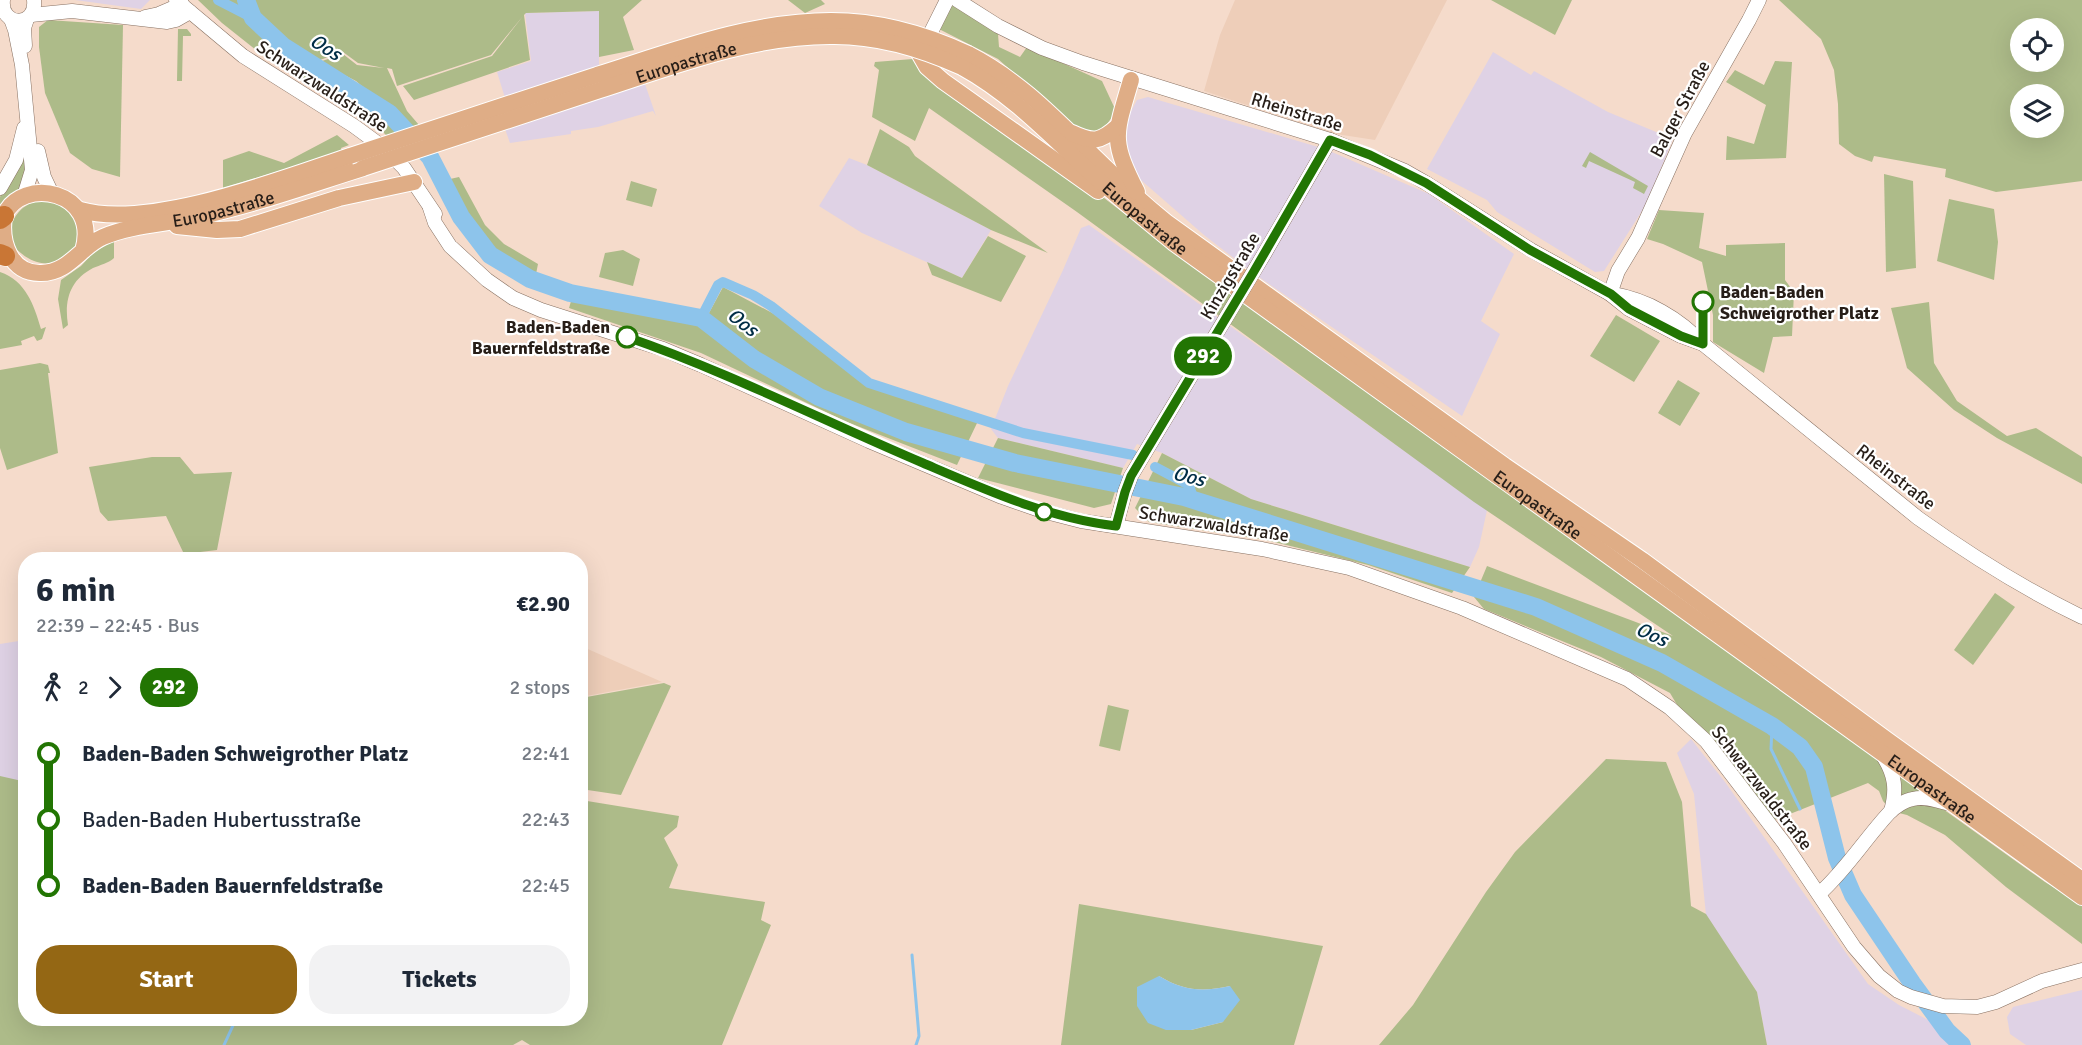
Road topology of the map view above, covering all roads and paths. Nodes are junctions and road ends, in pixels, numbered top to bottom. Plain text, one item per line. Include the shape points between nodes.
1 (3, 0) edge
2 (34, 0) edge
3 (42, 0) edge
4 (158, 0) edge
5 (947, 0) edge
6 (957, 0) edge
7 (1759, 0) edge
8 (183, 4) edge
9 (72, 11) junction
10 (152, 16) junction
11 (29, 17) junction
12 (138, 18) junction
13 (10, 19) junction
14 (920, 53) joint
15 (965, 60) junction
16 (1131, 80) junction
17 (26, 111) junction
18 (1117, 128) junction
19 (1070, 132) junction
20 (1330, 140) junction
21 (356, 162) junction
22 (414, 182) junction
23 (0, 188) edge
24 (52, 194) junction
25 (24, 196) junction
26 (1141, 201) junction
27 (80, 210) junction
28 (2, 217) edge
29 (161, 224) junction
30 (1174, 243) junction
31 (83, 250) junction
32 (3, 255) edge
33 (1611, 294) junction
34 (1116, 526) junction
35 (2082, 617) edge
36 (1881, 751) junction
37 (1955, 805) junction
38 (1891, 811) junction
39 (2082, 880) edge
40 (1819, 894) junction
41 (2082, 897) edge
42 (2082, 970) edge

1 - 13 street via 3,11
2 - 11 street
3 - 9 street
4 - 10 street
5 - 14 street
6 - 16 street, Rheinstraße via 1029,42
7 - 33 street, Balger Straße via 1685,133 1638,238 1617,271
8 - 10 street
8 - 12 street via 176,20
8 - 22 street, Schwarzwaldstraße via 243,56 370,137 394,157
9 - 11 street
9 - 12 street
10 - 12 street
11 - 13 street
11 - 24 street via 24,43 30,102 41,167
13 - 17 street via 22,65
14 - 30 main road via 927,67 943,81
15 - 19 main road, Europastraße via 1017,84
15 - 21 main road, Europastraße, bridge via 855,37 810,36 766,42
15 - 30 main road, Europastraße
16 - 18 main road
16 - 20 street, Rheinstraße
17 - 23 street via 15,160
17 - 25 street via 32,170
18 - 19 main road via 1096,140
18 - 26 main road via 1120,157
19 - 26 main road, Europastraße
20 - 33 street, Rheinstraße via 1426,183 1530,250
20 - 34 street, Kinzigstraße, bridge via 1131,476
21 - 27 main road, Europastraße via 141,213 111,215
21 - 29 main road, Europastraße via 242,206
22 - 29 main road via 339,198 240,229
22 - 34 street, Schwarzwaldstraße via 467,260 499,290 517,300 672,353 1017,503
24 - 25 main road
24 - 27 main road
25 - 28 main road
26 - 39 main road, Europastraße
27 - 31 main road via 87,234
28 - 32 main road
29 - 31 main road, Europastraße via 114,233
30 - 36 main road, Europastraße
31 - 32 main road via 60,269 42,273 21,268
33 - 35 street, Rheinstraße via 1634,298 1681,323 1927,525 2003,574
34 - 40 street, Schwarzwaldstraße via 1262,549 1349,568 1462,608 1627,679 1706,741
36 - 37 main road, Europastraße
36 - 38 street via 1894,779
37 - 38 street via 1915,798
37 - 41 main road, Europastraße
38 - 40 street
40 - 42 street, Schwarzwaldstraße via 1868,965 1911,997 1947,1007 1988,1005 2042,981

